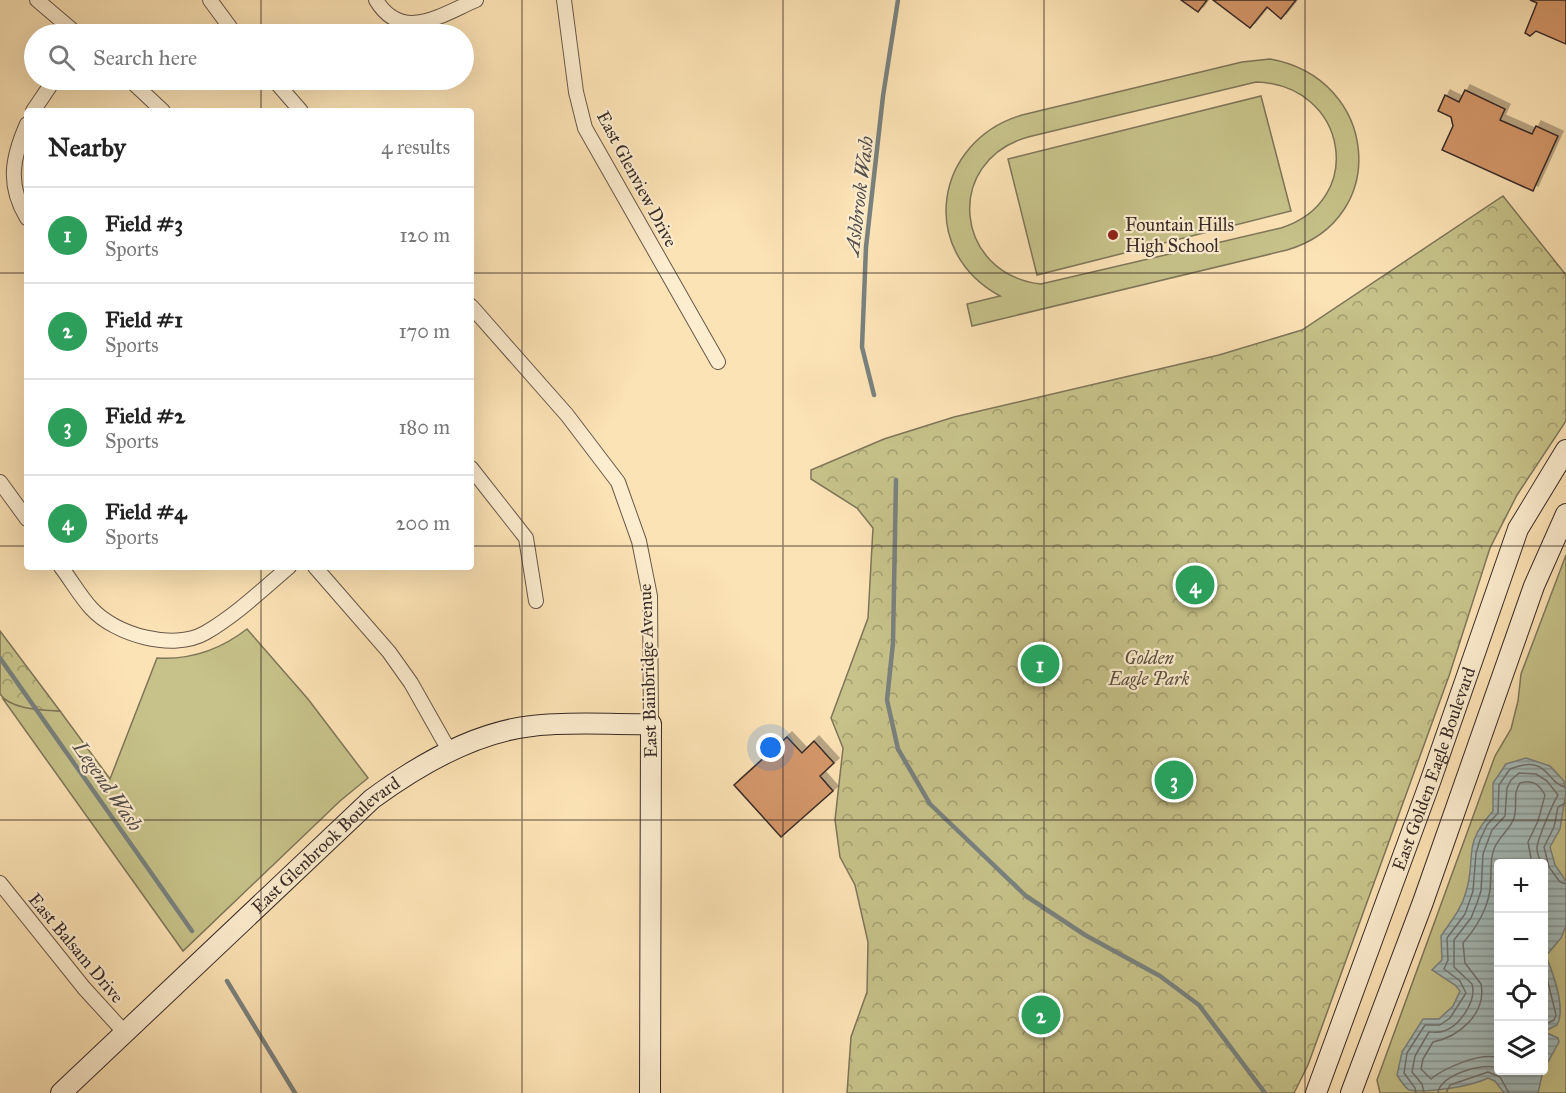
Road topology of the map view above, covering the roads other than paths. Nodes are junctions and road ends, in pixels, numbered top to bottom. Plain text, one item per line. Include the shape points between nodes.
1 (37, 0) edge
2 (210, 0) edge
3 (376, 0) edge
4 (476, 0) edge
5 (564, 0) edge
6 (65, 24) edge
7 (228, 24) edge
8 (47, 90) edge
9 (140, 90) edge
10 (283, 90) edge
11 (35, 108) edge
12 (159, 108) edge
13 (299, 108) edge
14 (24, 132) edge
15 (24, 213) edge
16 (474, 309) edge
17 (718, 362) dead end
18 (1566, 450) edge
19 (474, 472) edge
20 (0, 482) edge
21 (1566, 514) edge
22 (24, 515) edge
23 (63, 570) edge
24 (285, 570) edge
25 (318, 570) edge
26 (536, 601) dead end
27 (651, 724) junction
28 (450, 752) junction
29 (0, 883) edge
30 (126, 1034) junction
31 (1319, 1086) edge
32 (62, 1093) edge
33 (650, 1093) edge
34 (1349, 1093) edge

1 - 6 street
2 - 7 street
3 - 4 street via 394,20 416,24
5 - 17 street, East Glenview Drive via 576,92 585,128
8 - 11 street
9 - 12 street
10 - 13 street
14 - 15 street via 12,166
16 - 27 street, East Bainbridge Avenue via 567,415 618,482 639,541 650,596
18 - 31 street, East Golden Eagle Boulevard via 1518,529
19 - 26 street via 525,538
20 - 22 street
21 - 34 street, East Golden Eagle Boulevard via 1534,586 1422,902
23 - 24 street via 92,609 116,627 142,639 171,640 203,634
25 - 28 street via 389,652
27 - 28 street, East Glenbrook Boulevard via 532,726 489,736
27 - 33 street, East Bainbridge Avenue
28 - 30 street, East Glenbrook Boulevard via 397,780 372,799
29 - 30 street, East Balsam Drive
30 - 32 street, East Glenbrook Boulevard
31 - 34 street

